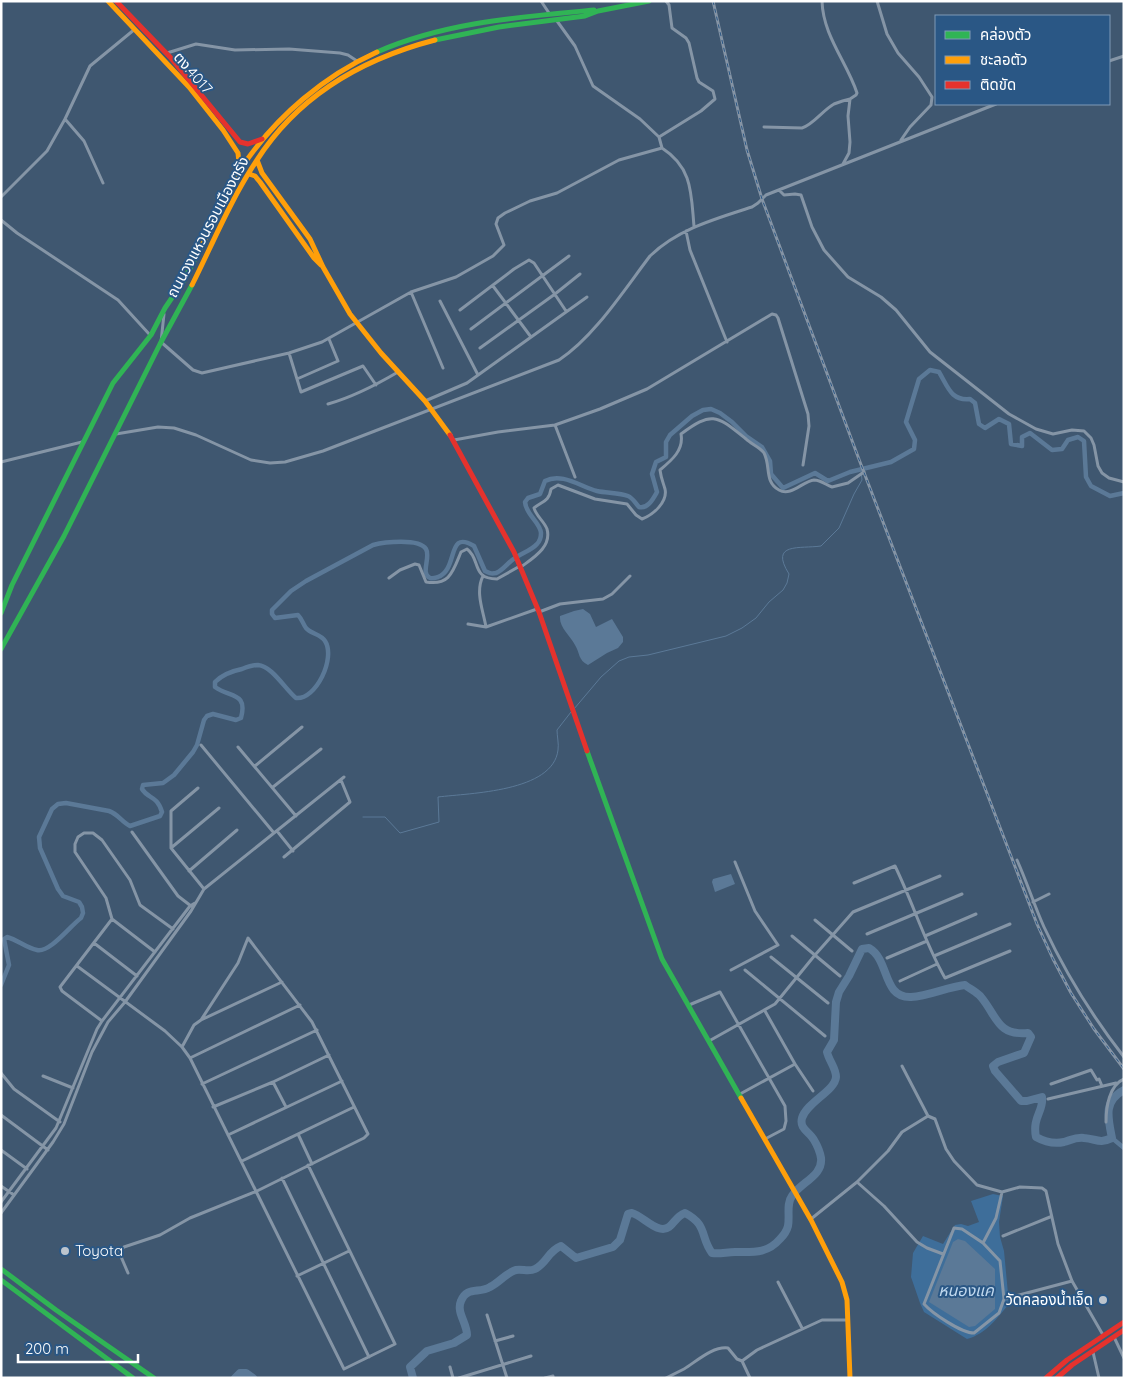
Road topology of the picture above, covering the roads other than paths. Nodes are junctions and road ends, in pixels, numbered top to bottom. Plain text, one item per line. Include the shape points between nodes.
1 (108, 1) edge
2 (116, 1) edge
3 (540, 1) edge
4 (649, 1) edge
5 (666, 1) edge
6 (822, 1) edge
7 (877, 1) edge
8 (598, 11) junction
9 (549, 14) junction
10 (556, 20) junction
11 (137, 27) junction
12 (167, 54) junction
13 (1124, 56) edge
14 (358, 61) junction
15 (1110, 61) edge
16 (850, 99) junction
17 (993, 105) edge
18 (65, 119) junction
19 (764, 127) dead end
20 (659, 138) junction
21 (262, 139) junction
22 (901, 140) junction
23 (662, 148) junction
24 (257, 160) junction
25 (843, 165) junction
26 (240, 172) junction
27 (249, 174) junction
28 (103, 183) dead end
29 (779, 190) junction
30 (1, 197) edge
31 (1, 220) edge
32 (694, 226) junction
33 (686, 231) junction
34 (569, 256) dead end
35 (323, 267) junction
36 (580, 274) dead end
37 (543, 276) junction
38 (493, 286) junction
39 (411, 292) junction
40 (555, 294) junction
41 (587, 297) dead end
42 (440, 301) dead end
43 (506, 302) junction
44 (165, 308) junction
45 (460, 310) dead end
46 (566, 311) junction
47 (518, 321) junction
48 (357, 324) junction
49 (471, 328) dead end
50 (151, 336) junction
51 (531, 337) junction
52 (328, 339) junction
53 (161, 342) junction
54 (728, 342) junction
55 (480, 348) dead end
56 (289, 353) junction
57 (444, 368) dead end
58 (398, 372) junction
59 (478, 375) junction
60 (297, 379) junction
61 (376, 385) junction
62 (425, 401) junction
63 (328, 404) dead end
64 (431, 410) junction
65 (555, 425) junction
66 (115, 434) junction
67 (454, 440) junction
68 (82, 442) junction
69 (1, 462) edge
70 (803, 465) dead end
71 (864, 472) dead end
72 (576, 477) dead end
73 (1124, 482) edge
74 (521, 565) junction
75 (483, 576) junction
76 (630, 576) dead end
77 (389, 578) dead end
78 (539, 610) junction
79 (1, 613) edge
80 (468, 624) dead end
81 (486, 627) junction
82 (1, 649) edge
83 (302, 727) dead end
84 (201, 746) dead end
85 (238, 747) dead end
86 (321, 749) dead end
87 (255, 766) junction
88 (273, 787) junction
89 (198, 788) dead end
90 (219, 808) dead end
91 (296, 816) junction
92 (237, 830) dead end
93 (132, 832) dead end
94 (275, 832) junction
95 (171, 848) junction
96 (293, 851) junction
97 (284, 857) dead end
98 (1017, 860) dead end
99 (735, 862) dead end
100 (189, 871) junction
101 (940, 876) dead end
102 (854, 883) dead end
103 (204, 889) junction
104 (906, 890) junction
105 (962, 894) dead end
106 (1049, 894) dead end
107 (1033, 902) junction
108 (192, 906) junction
109 (916, 914) junction
110 (976, 914) dead end
111 (112, 919) junction
112 (815, 920) dead end
113 (1010, 924) dead end
114 (173, 929) junction
115 (833, 934) junction
116 (867, 934) dead end
117 (792, 936) dead end
118 (925, 936) junction
119 (927, 941) junction
120 (94, 942) junction
121 (852, 951) dead end
122 (155, 952) junction
123 (1010, 952) dead end
124 (815, 955) junction
125 (934, 956) junction
126 (771, 957) dead end
127 (887, 958) dead end
128 (937, 964) junction
129 (77, 966) junction
130 (731, 970) dead end
131 (745, 970) dead end
132 (137, 976) junction
133 (798, 976) junction
134 (840, 976) dead end
135 (900, 981) dead end
136 (282, 982) junction
137 (780, 998) junction
138 (120, 999) junction
139 (125, 1002) junction
140 (828, 1002) dead end
141 (300, 1005) junction
142 (689, 1005) junction
143 (765, 1011) junction
144 (201, 1020) junction
145 (102, 1021) junction
146 (738, 1025) junction
147 (316, 1030) junction
148 (825, 1036) dead end
149 (709, 1041) junction
150 (182, 1047) junction
151 (329, 1055) junction
152 (1124, 1057) edge
153 (190, 1058) junction
154 (795, 1064) junction
155 (902, 1066) dead end
156 (1, 1073) edge
157 (43, 1076) dead end
158 (770, 1078) junction
159 (1124, 1079) edge
160 (342, 1081) junction
161 (273, 1082) junction
162 (1116, 1083) junction
163 (202, 1084) junction
164 (1051, 1084) dead end
165 (1102, 1086) junction
166 (73, 1088) junction
167 (812, 1091) dead end
168 (739, 1095) junction
169 (1048, 1100) dead end
170 (213, 1107) junction
171 (286, 1107) junction
172 (354, 1107) junction
173 (1, 1115) edge
174 (928, 1116) junction
175 (59, 1121) junction
176 (1106, 1122) dead end
177 (64, 1124) junction
178 (298, 1134) junction
179 (228, 1135) junction
180 (765, 1140) junction
181 (43, 1146) junction
182 (1, 1150) edge
183 (48, 1150) junction
184 (242, 1161) junction
185 (310, 1164) junction
186 (26, 1169) junction
187 (31, 1172) junction
188 (282, 1178) junction
189 (857, 1182) junction
190 (1, 1186) edge
191 (257, 1191) junction
192 (9, 1192) junction
193 (1002, 1192) junction
194 (14, 1195) junction
195 (1, 1202) edge
196 (1, 1212) edge
197 (1050, 1217) junction
198 (810, 1220) junction
199 (1003, 1236) dead end
200 (982, 1243) junction
201 (349, 1251) junction
202 (943, 1254) junction
203 (324, 1263) junction
204 (1, 1269) edge
205 (128, 1273) dead end
206 (297, 1276) junction
207 (1, 1280) edge
208 (1072, 1280) junction
209 (778, 1282) dead end
210 (1004, 1299) junction
211 (487, 1315) dead end
212 (847, 1320) junction
213 (1124, 1322) edge
214 (802, 1328) junction
215 (1124, 1330) edge
216 (513, 1336) dead end
217 (1103, 1336) junction
218 (1114, 1336) junction
219 (495, 1341) junction
220 (1093, 1351) junction
221 (531, 1356) dead end
222 (369, 1357) junction
223 (1124, 1358) edge
224 (742, 1361) junction
225 (502, 1365) junction
226 (450, 1367) dead end
227 (133, 1378) edge
228 (154, 1378) edge
229 (453, 1378) edge
230 (459, 1378) edge
231 (507, 1378) edge
232 (545, 1378) edge
233 (553, 1378) edge
234 (666, 1378) edge
235 (750, 1378) edge
236 (850, 1378) edge
237 (1046, 1378) edge
238 (1057, 1378) edge
239 (1099, 1378) edge

1 - 11 main road, ตง.4017
2 - 11 main road, ตง.4017
3 - 9 street
4 - 8 main road, ถนนวงแหวนรอบเมืองตรัง
5 - 20 street via 672,28 689,43 697,78 713,91 715,100
6 - 16 street via 830,36 856,90 856,96
7 - 22 street via 886,34 932,97 931,105
8 - 9 main road, ถนนวงแหวนรอบเมืองตรัง
8 - 10 main road, ถนนวงแหวนรอบเมืองตรัง
9 - 14 main road, ถนนวงแหวนรอบเมืองตรัง via 463,25 401,42
10 - 20 street via 575,46 593,86 640,119
10 - 24 main road, ถนนวงแหวนรอบเมืองตรัง via 464,33 403,48 360,66 311,100 282,127
11 - 12 main road, ตง.4017
11 - 18 street via 90,66
11 - 26 main road, ตง.4017 via 233,143 240,156
12 - 14 street via 196,44 235,50 289,49 344,54
12 - 21 main road, ตง.4017 via 240,142 248,144
13 - 15 street
14 - 21 main road, ถนนวงแหวนรอบเมืองตรัง via 310,92
16 - 19 street via 834,104 807,127
16 - 25 street via 849,153
17 - 22 street
18 - 28 street via 84,141
18 - 30 street via 47,151
20 - 23 street
21 - 26 main road, ถนนวงแหวนรอบเมืองตรัง
22 - 25 street
23 - 32 street via 683,168 689,179
23 - 39 street via 619,160 557,193 505,213 496,224 504,245 493,256 456,277
24 - 27 main road, ถนนวงแหวนรอบเมืองตรัง
24 - 35 main road via 262,173 310,239
25 - 29 street
26 - 44 main road, ถนนวงแหวนรอบเมืองตรัง via 184,280
27 - 35 main road via 260,182
27 - 53 main road, ถนนวงแหวนรอบเมืองตรัง
29 - 32 street via 766,195 752,207
29 - 73 street via 784,194 801,195 824,250 848,277 896,310 930,352 1009,414 1036,429 1053,434 1084,431 1094,445 1102,474
31 - 50 street via 118,300
32 - 33 street
33 - 54 street via 690,250
33 - 64 street via 661,245 650,256 590,333 571,352 559,360
34 - 37 street
35 - 48 main road
36 - 40 street
37 - 38 street via 529,260
37 - 40 street
37 - 43 street
38 - 43 street
38 - 45 street
39 - 48 street
39 - 57 street
40 - 46 street
40 - 47 street
41 - 46 street
42 - 59 street
43 - 47 street
43 - 49 street
44 - 50 main road, ถนนวงแหวนรอบเมืองตรัง
44 - 53 street
46 - 51 street
47 - 51 street
47 - 55 street
48 - 52 street
48 - 58 main road
50 - 68 main road, ถนนวงแหวนรอบเมืองตรัง via 112,383
51 - 59 street
52 - 56 street
52 - 60 street via 338,361
53 - 56 street via 193,370 202,373
53 - 66 main road, ถนนวงแหวนรอบเมืองตรัง
54 - 65 street via 647,389
54 - 70 street via 769,316 778,318 808,414
56 - 60 street
58 - 61 street
58 - 62 main road
59 - 62 street
60 - 61 street via 301,392 363,366
61 - 63 street
62 - 64 main road
64 - 66 street via 285,462 251,460 174,428 158,427
64 - 67 main road
65 - 67 street
65 - 72 street
66 - 82 main road, ถนนวงแหวนรอบเมืองตรัง via 59,548
67 - 74 main road
68 - 69 street
68 - 79 main road, ถนนวงแหวนรอบเมืองตรัง
71 - 74 street via 848,483 832,487 820,480 812,480 782,492 769,480 767,460 762,450 720,419 708,418 681,434 678,455 660,470 664,500 648,517 642,519 626,504 595,499 558,485 551,489 546,502 534,508 547,529 546,543 539,554
74 - 75 street via 497,579
74 - 78 main road
75 - 77 street via 467,549 461,552 446,580 436,584 426,582 415,564
75 - 81 street via 479,591
76 - 78 street via 603,599
78 - 81 street
78 - 142 main road via 662,958
80 - 81 street
83 - 87 street
84 - 94 street
85 - 87 street
86 - 88 street
87 - 88 street
88 - 91 street
89 - 95 street via 171,811
90 - 95 street
91 - 94 street
91 - 96 street via 343,778 350,802
92 - 100 street
93 - 108 street via 178,896
94 - 96 street
94 - 103 street
95 - 100 street
96 - 97 street
98 - 107 street
99 - 130 street via 755,911 778,945
100 - 103 street
101 - 104 street
102 - 104 street via 895,866
103 - 108 street
104 - 109 street
104 - 115 street via 853,912
105 - 109 street
106 - 107 street
107 - 152 street via 1079,995
108 - 114 street
108 - 139 street
109 - 116 street
109 - 118 street
110 - 118 street
111 - 114 street via 106,898 75,852 78,837 84,834 93,833 102,840 130,880 140,905
111 - 120 street
111 - 122 street
112 - 115 street
113 - 125 street
114 - 122 street
115 - 121 street
115 - 124 street
117 - 124 street
118 - 119 street
119 - 125 street
119 - 127 street
120 - 129 street
120 - 132 street
122 - 132 street
123 - 128 street via 945,978
124 - 133 street
124 - 134 street
125 - 128 street
126 - 133 street
128 - 135 street
129 - 138 street
129 - 145 street via 61,990
131 - 137 street
132 - 138 street
133 - 137 street
133 - 140 street
136 - 141 street
136 - 144 street
136 - 144 street via 248,938 238,963
137 - 143 street
137 - 148 street
138 - 139 street
138 - 145 street
139 - 150 street
139 - 177 street via 100,1036
141 - 147 street
141 - 153 street
142 - 146 street via 720,992
142 - 149 main road
143 - 146 street
143 - 154 street
144 - 150 street via 194,1025
145 - 166 street
146 - 149 street
146 - 158 street
147 - 151 street
147 - 163 street
149 - 168 main road
150 - 153 street
151 - 160 street
151 - 161 street
153 - 163 street
154 - 158 street
154 - 167 street
155 - 174 street
156 - 175 street via 14,1089
157 - 166 street
158 - 168 street
158 - 180 street via 784,1106 786,1120 784,1129
159 - 162 street
160 - 171 street
160 - 172 street
161 - 170 street
161 - 171 street
162 - 165 street
162 - 176 street via 1106,1106
163 - 170 street
164 - 165 street via 1091,1070
165 - 169 street
166 - 175 street
168 - 180 main road
170 - 179 street
171 - 179 street
172 - 178 street
172 - 185 street via 368,1134
173 - 181 street
174 - 189 street via 902,1132
174 - 193 street via 936,1119 946,1149 966,1175 977,1185
175 - 177 street
175 - 181 street
177 - 183 street
178 - 184 street
178 - 185 street
179 - 184 street
180 - 198 main road
181 - 183 street
181 - 186 street
182 - 186 street
183 - 187 street
184 - 191 street
185 - 188 street
185 - 201 street
186 - 187 street
186 - 192 street
187 - 194 street
188 - 191 street
188 - 203 street
189 - 198 street
189 - 202 street via 917,1242
190 - 192 street
191 - 205 street via 124,1248 120,1251
191 - 206 street
192 - 194 street
192 - 195 street
193 - 197 street via 1020,1187 1042,1188 1048,1196
193 - 200 street via 996,1218
194 - 196 street
197 - 199 street
197 - 208 street
198 - 212 main road via 842,1282
200 - 202 street via 962,1229 954,1228
200 - 210 street via 1000,1261
201 - 203 street
201 - 222 street via 395,1344
202 - 210 street via 924,1304 930,1310 964,1331 974,1333 999,1313
203 - 206 street
203 - 222 street
204 - 228 main road
206 - 222 street via 343,1369
207 - 227 main road
208 - 210 street
208 - 217 street
209 - 214 street
211 - 219 street
212 - 214 street via 822,1320
212 - 236 main road
213 - 217 main road
214 - 224 street
215 - 218 main road
216 - 219 street
217 - 237 main road
218 - 220 main road
218 - 223 street
219 - 225 street
220 - 238 main road
220 - 239 street
221 - 225 street
224 - 234 street via 728,1348 723,1348
224 - 235 street
225 - 230 street
225 - 231 street
226 - 229 street
232 - 233 street

